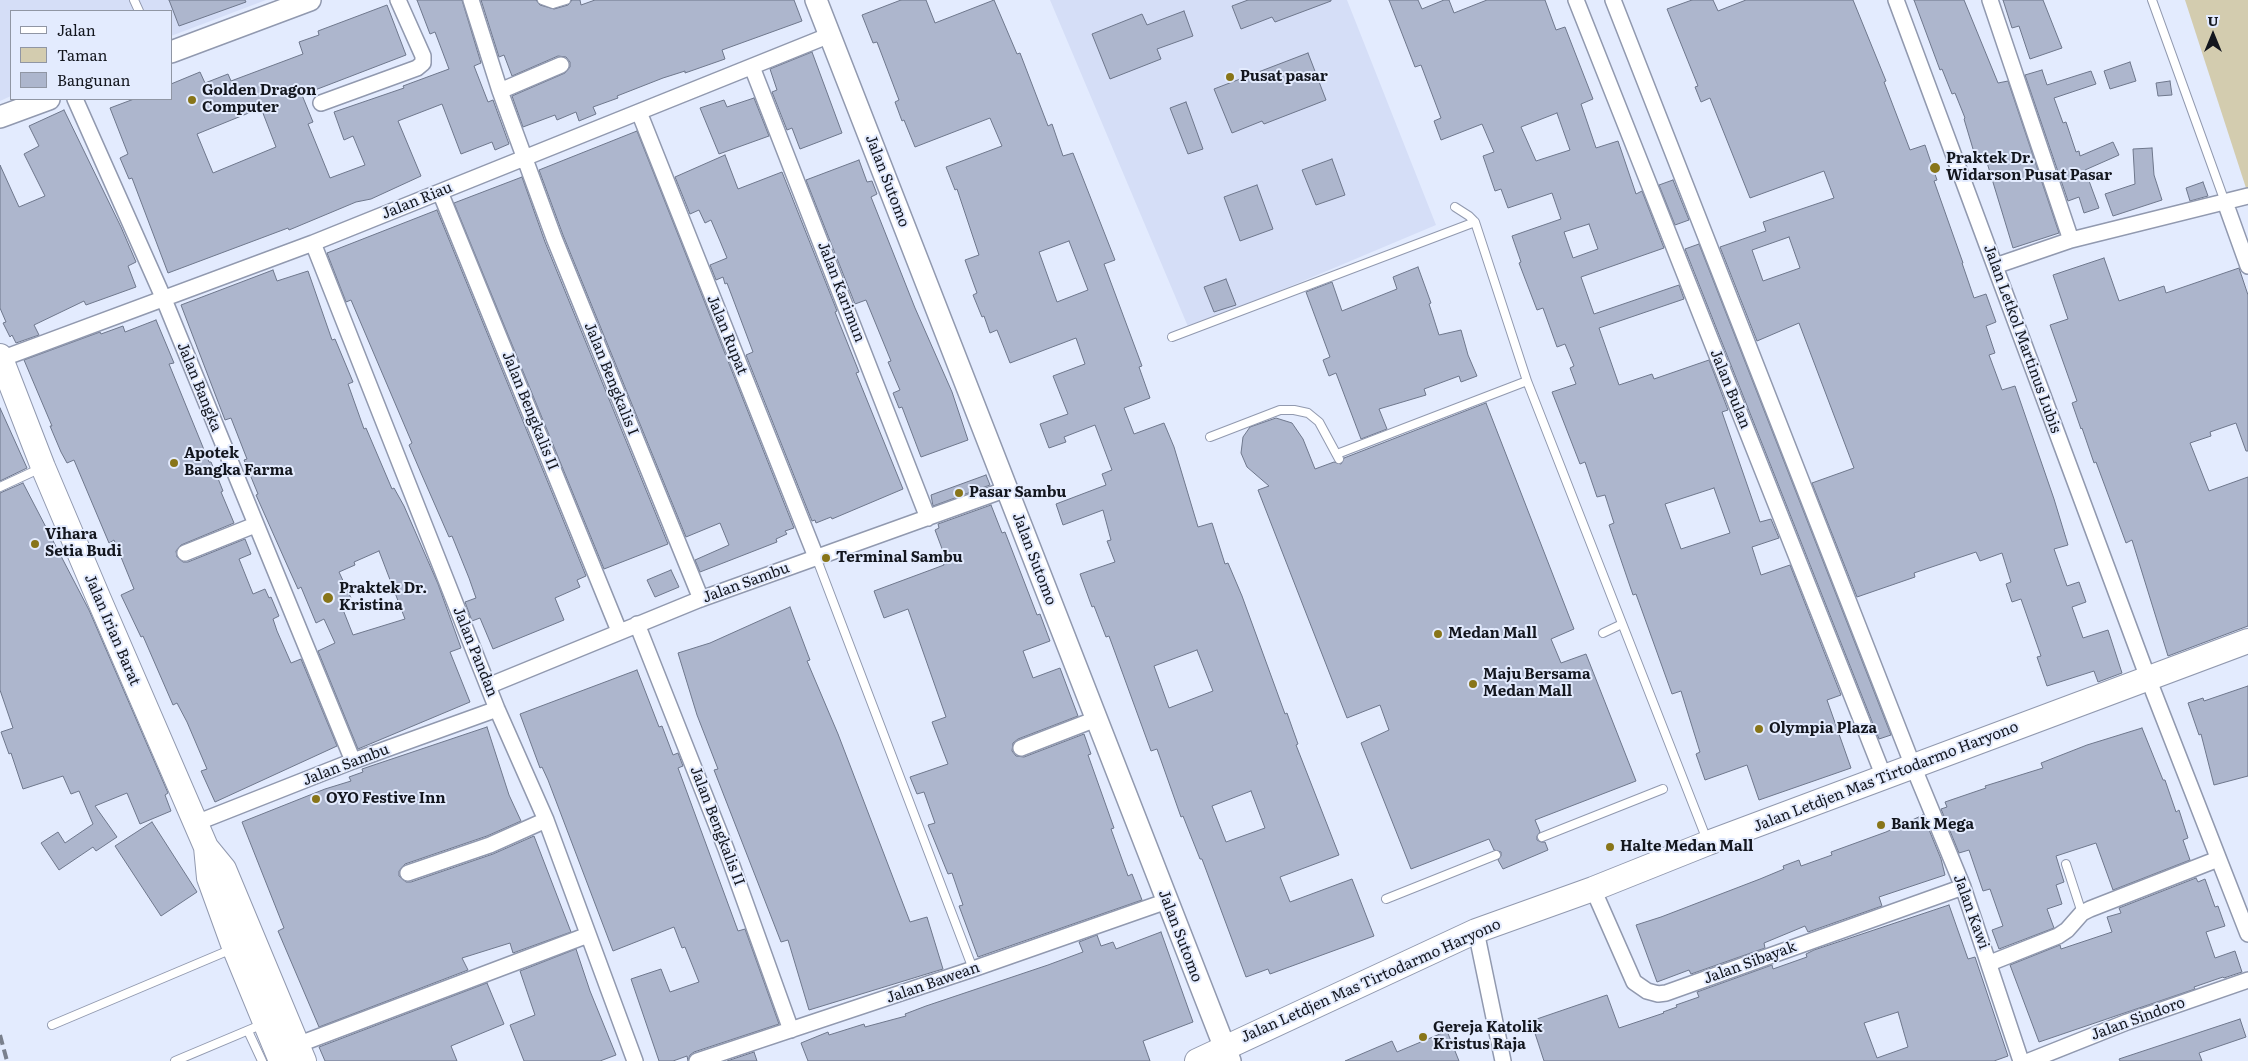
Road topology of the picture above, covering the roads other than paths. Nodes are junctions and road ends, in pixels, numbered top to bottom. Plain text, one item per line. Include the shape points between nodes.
1 (310, 0) edge
2 (398, 0) edge
3 (471, 0) edge
4 (542, 0) edge
5 (566, 0) edge
6 (816, 0) edge
7 (1576, 0) edge
8 (1613, 0) edge
9 (1896, 0) edge
10 (1990, 0) edge
11 (2152, 0) edge
12 (830, 35) junction
13 (172, 52) edge
14 (561, 65) dead end
15 (752, 67) junction
16 (500, 91) junction
17 (46, 100) edge
18 (75, 100) edge
19 (321, 103) dead end
20 (640, 112) junction
21 (0, 117) edge
22 (524, 157) junction
23 (440, 192) junction
24 (2248, 196) edge
25 (2225, 202) junction
26 (1455, 207) dead end
27 (1475, 222) junction
28 (2071, 240) junction
29 (313, 243) junction
30 (1995, 266) junction
31 (2248, 266) edge
32 (163, 297) junction
33 (1172, 337) dead end
34 (0, 358) edge
35 (1527, 381) junction
36 (1210, 438) dead end
37 (43, 467) junction
38 (0, 487) edge
39 (1007, 489) junction
40 (928, 518) junction
41 (255, 525) junction
42 (185, 553) dead end
43 (816, 558) junction
44 (701, 599) junction
45 (637, 624) junction
46 (1622, 624) junction
47 (620, 631) junction
48 (1603, 633) dead end
49 (2248, 641) edge
50 (2148, 678) junction
51 (488, 686) junction
52 (497, 710) junction
53 (1096, 719) junction
54 (1021, 748) dead end
55 (353, 761) junction
56 (1913, 766) junction
57 (1884, 777) junction
58 (1664, 789) dead end
59 (546, 820) junction
60 (196, 823) junction
61 (1542, 837) dead end
62 (1708, 843) junction
63 (206, 847) junction
64 (1496, 855) dead end
65 (2218, 859) junction
66 (2066, 864) dead end
67 (408, 873) dead end
68 (1963, 887) junction
69 (1593, 889) junction
70 (1386, 899) dead end
71 (1167, 901) junction
72 (2082, 913) junction
73 (1476, 931) junction
74 (2248, 934) edge
75 (588, 935) junction
76 (234, 948) junction
77 (1990, 963) junction
78 (973, 969) junction
79 (2248, 980) edge
80 (266, 1022) junction
81 (52, 1025) dead end
82 (791, 1030) junction
83 (1227, 1055) edge
84 (294, 1056) edge
85 (175, 1061) edge
86 (262, 1061) edge
87 (635, 1061) edge
88 (697, 1061) edge
89 (1197, 1061) edge
90 (1503, 1061) edge
91 (2021, 1061) edge
92 (2030, 1061) edge

1 - 13 main road
2 - 19 street via 423,56 423,63 418,68
3 - 16 street, Jalan Bengkalis I
4 - 5 lane via 553,4
6 - 12 main road, Jalan Sutomo
7 - 57 street, Jalan Bulan
8 - 56 street
9 - 30 street, Jalan Letkol Martinus Lubis
10 - 28 street
11 - 25 lane
12 - 15 street, Jalan Riau
12 - 39 main road, Jalan Sutomo
14 - 16 street
15 - 20 street, Jalan Riau
15 - 40 street, Jalan Karimun
16 - 22 street, Jalan Bengkalis I
17 - 21 main road
18 - 32 street, Jalan Bangka
20 - 22 street, Jalan Riau
20 - 43 street, Jalan Rupat
22 - 23 street, Jalan Riau
22 - 44 street, Jalan Bengkalis I
23 - 29 street, Jalan Riau
23 - 47 street, Jalan Bengkalis II
24 - 25 street
25 - 28 street
25 - 31 street
26 - 27 lane
27 - 33 lane
27 - 35 lane
28 - 30 street
29 - 32 street, Jalan Riau
29 - 51 street, Jalan Pandan
30 - 50 street, Jalan Letkol Martinus Lubis
32 - 34 street, Jalan Riau
32 - 41 street, Jalan Bangka
34 - 37 main road, Jalan Irian Barat
35 - 36 lane via 1338,457 1319,422 1308,413 1294,410 1280,410
35 - 46 lane
37 - 38 lane
37 - 60 main road, Jalan Irian Barat
39 - 40 street, Jalan Sambu
39 - 53 main road, Jalan Sutomo
40 - 43 street, Jalan Sambu
41 - 42 street
41 - 55 street, Jalan Bangka
43 - 44 street, Jalan Sambu
43 - 78 lane
44 - 45 street, Jalan Sambu
45 - 47 street, Jalan Sambu
45 - 82 street, Jalan Bengkalis II via 726,849
46 - 48 lane
46 - 62 lane
47 - 51 street, Jalan Sambu
49 - 50 main road, Jalan Letdjen Mas Tirtodarmo Haryono
50 - 56 main road, Jalan Letdjen Mas Tirtodarmo Haryono
50 - 65 street, Jalan Letkol Martinus Lubis
51 - 52 street, Jalan Pandan
52 - 55 street, Jalan Sambu
52 - 59 street, Jalan Pandan
53 - 54 street
53 - 71 main road, Jalan Sutomo
55 - 60 street, Jalan Sambu
56 - 57 main road, Jalan Letdjen Mas Tirtodarmo Haryono
56 - 68 street, Jalan Kawi
57 - 62 main road, Jalan Letdjen Mas Tirtodarmo Haryono
58 - 61 lane
59 - 67 street via 490,845
59 - 75 street, Jalan Pandan
60 - 63 main road, Jalan Irian Barat
62 - 69 main road, Jalan Letdjen Mas Tirtodarmo Haryono
63 - 76 main road, Jalan Irian Barat via 209,878
63 - 80 main road, Jalan Irian Barat via 224,869
64 - 70 lane
65 - 72 street
65 - 74 street, Jalan Letkol Martinus Lubis
66 - 72 lane
68 - 69 street, Jalan Sibayak via 1658,994 1634,982
68 - 77 street, Jalan Kawi
69 - 73 main road, Jalan Letdjen Mas Tirtodarmo Haryono
71 - 78 street, Jalan Bawean
71 - 83 main road, Jalan Sutomo
72 - 77 street via 2058,936
73 - 83 main road, Jalan Letdjen Mas Tirtodarmo Haryono
73 - 90 street
75 - 84 street
75 - 87 street, Jalan Pandan
76 - 80 main road, Jalan Irian Barat
76 - 81 lane
77 - 91 street, Jalan Kawi
78 - 82 street, Jalan Bawean
79 - 92 street, Jalan Sindoro via 2127,1022
80 - 84 main road, Jalan Irian Barat
80 - 85 lane
80 - 86 lane
82 - 88 street, Jalan Bawean
83 - 89 main road, Jalan Letdjen Mas Tirtodarmo Haryono

